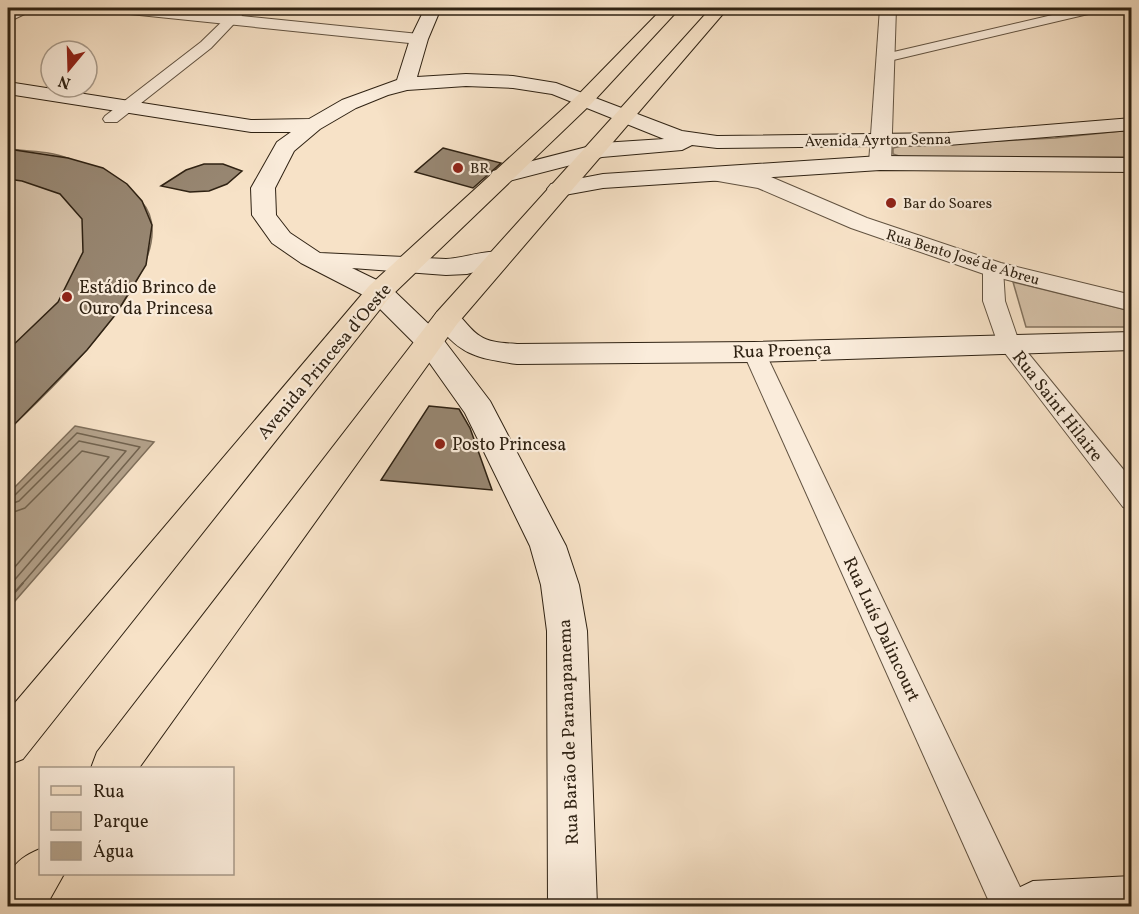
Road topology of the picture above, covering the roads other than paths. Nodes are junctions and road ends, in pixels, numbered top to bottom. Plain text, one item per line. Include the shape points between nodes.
1 (29, 8) edge
2 (120, 8) edge
3 (433, 8) edge
4 (672, 8) edge
5 (720, 8) edge
6 (888, 8) edge
7 (1096, 8) edge
8 (238, 14) edge
9 (8, 17) edge
10 (419, 39) junction
11 (885, 58) junction
12 (406, 84) junction
13 (8, 88) edge
14 (593, 90) junction
15 (651, 90) junction
16 (8, 103) edge
17 (119, 113) junction
18 (627, 116) junction
19 (1131, 119) edge
20 (1131, 124) edge
21 (313, 125) junction
22 (1079, 129) junction
23 (881, 140) junction
24 (717, 142) junction
25 (285, 147) junction
26 (594, 152) junction
27 (1131, 163) edge
28 (880, 164) junction
29 (818, 167) junction
30 (720, 175) junction
31 (501, 176) junction
32 (559, 189) junction
33 (800, 197) junction
34 (310, 258) junction
35 (499, 258) junction
36 (408, 264) junction
37 (993, 269) junction
38 (379, 292) junction
39 (1131, 303) edge
40 (438, 330) junction
41 (1131, 341) edge
42 (1009, 344) junction
43 (754, 352) junction
44 (517, 354) junction
45 (468, 394) junction
46 (1131, 501) edge
47 (8, 744) edge
48 (114, 767) edge
49 (39, 874) edge
50 (1131, 900) edge
51 (17, 906) edge
52 (573, 906) edge
53 (1010, 906) edge
54 (1033, 906) edge

1 - 9 street
2 - 8 street
3 - 10 main road
4 - 14 main road, Avenida Princesa d'Oeste
5 - 15 main road
6 - 11 street
7 - 11 street
8 - 10 street
8 - 17 street
10 - 12 main road
11 - 23 street
12 - 14 main road, Avenida Ayrton Senna via 466,80
12 - 21 main road, Avenida Ayrton Senna via 349,104
13 - 17 main road
14 - 15 main road
14 - 18 main road, Avenida Ayrton Senna
14 - 31 main road, Avenida Princesa d'Oeste
15 - 18 main road
16 - 17 main road
17 - 21 main road via 251,126
17 - 25 main road
18 - 24 main road, Avenida Ayrton Senna via 678,137
18 - 26 main road
19 - 22 main road
20 - 22 main road, Avenida Ayrton Senna
21 - 25 main road, Avenida Ayrton Senna
22 - 23 main road, Avenida Ayrton Senna via 959,139
23 - 24 main road, Avenida Ayrton Senna
23 - 28 street
24 - 26 main road
25 - 34 main road via 263,188 264,215 281,238
26 - 31 main road
26 - 32 main road
27 - 28 main road, Avenida Ayrton Senna
28 - 29 main road, Avenida Ayrton Senna
29 - 30 main road, Avenida Ayrton Senna
29 - 33 street via 794,183
30 - 32 main road, Avenida Ayrton Senna via 603,181
30 - 33 street, Rua Bento José de Abreu via 763,182
31 - 36 main road, Avenida Princesa d'Oeste
32 - 35 main road
33 - 37 street, Rua Bento José de Abreu via 908,241
34 - 36 main road
34 - 38 main road
35 - 36 main road via 467,266
35 - 40 main road
36 - 38 main road, Avenida Princesa d'Oeste
37 - 39 street, Rua Bento José de Abreu
37 - 42 street, Rua Saint Hilaire via 994,301
38 - 40 main road
38 - 47 main road, Avenida Princesa d'Oeste
40 - 44 main road, Rua Proença via 481,349
40 - 45 main road, Rua Barão de Paranapanema
40 - 48 main road
41 - 42 main road, Rua Proença
42 - 43 main road, Rua Proença
42 - 46 street, Rua Saint Hilaire
43 - 44 main road, Rua Proença
43 - 53 street, Rua Luís Dalincourt
44 - 45 main road via 486,370
45 - 52 main road, Rua Barão de Paranapanema via 548,546 560,585 567,631
49 - 51 main road
50 - 54 main road

